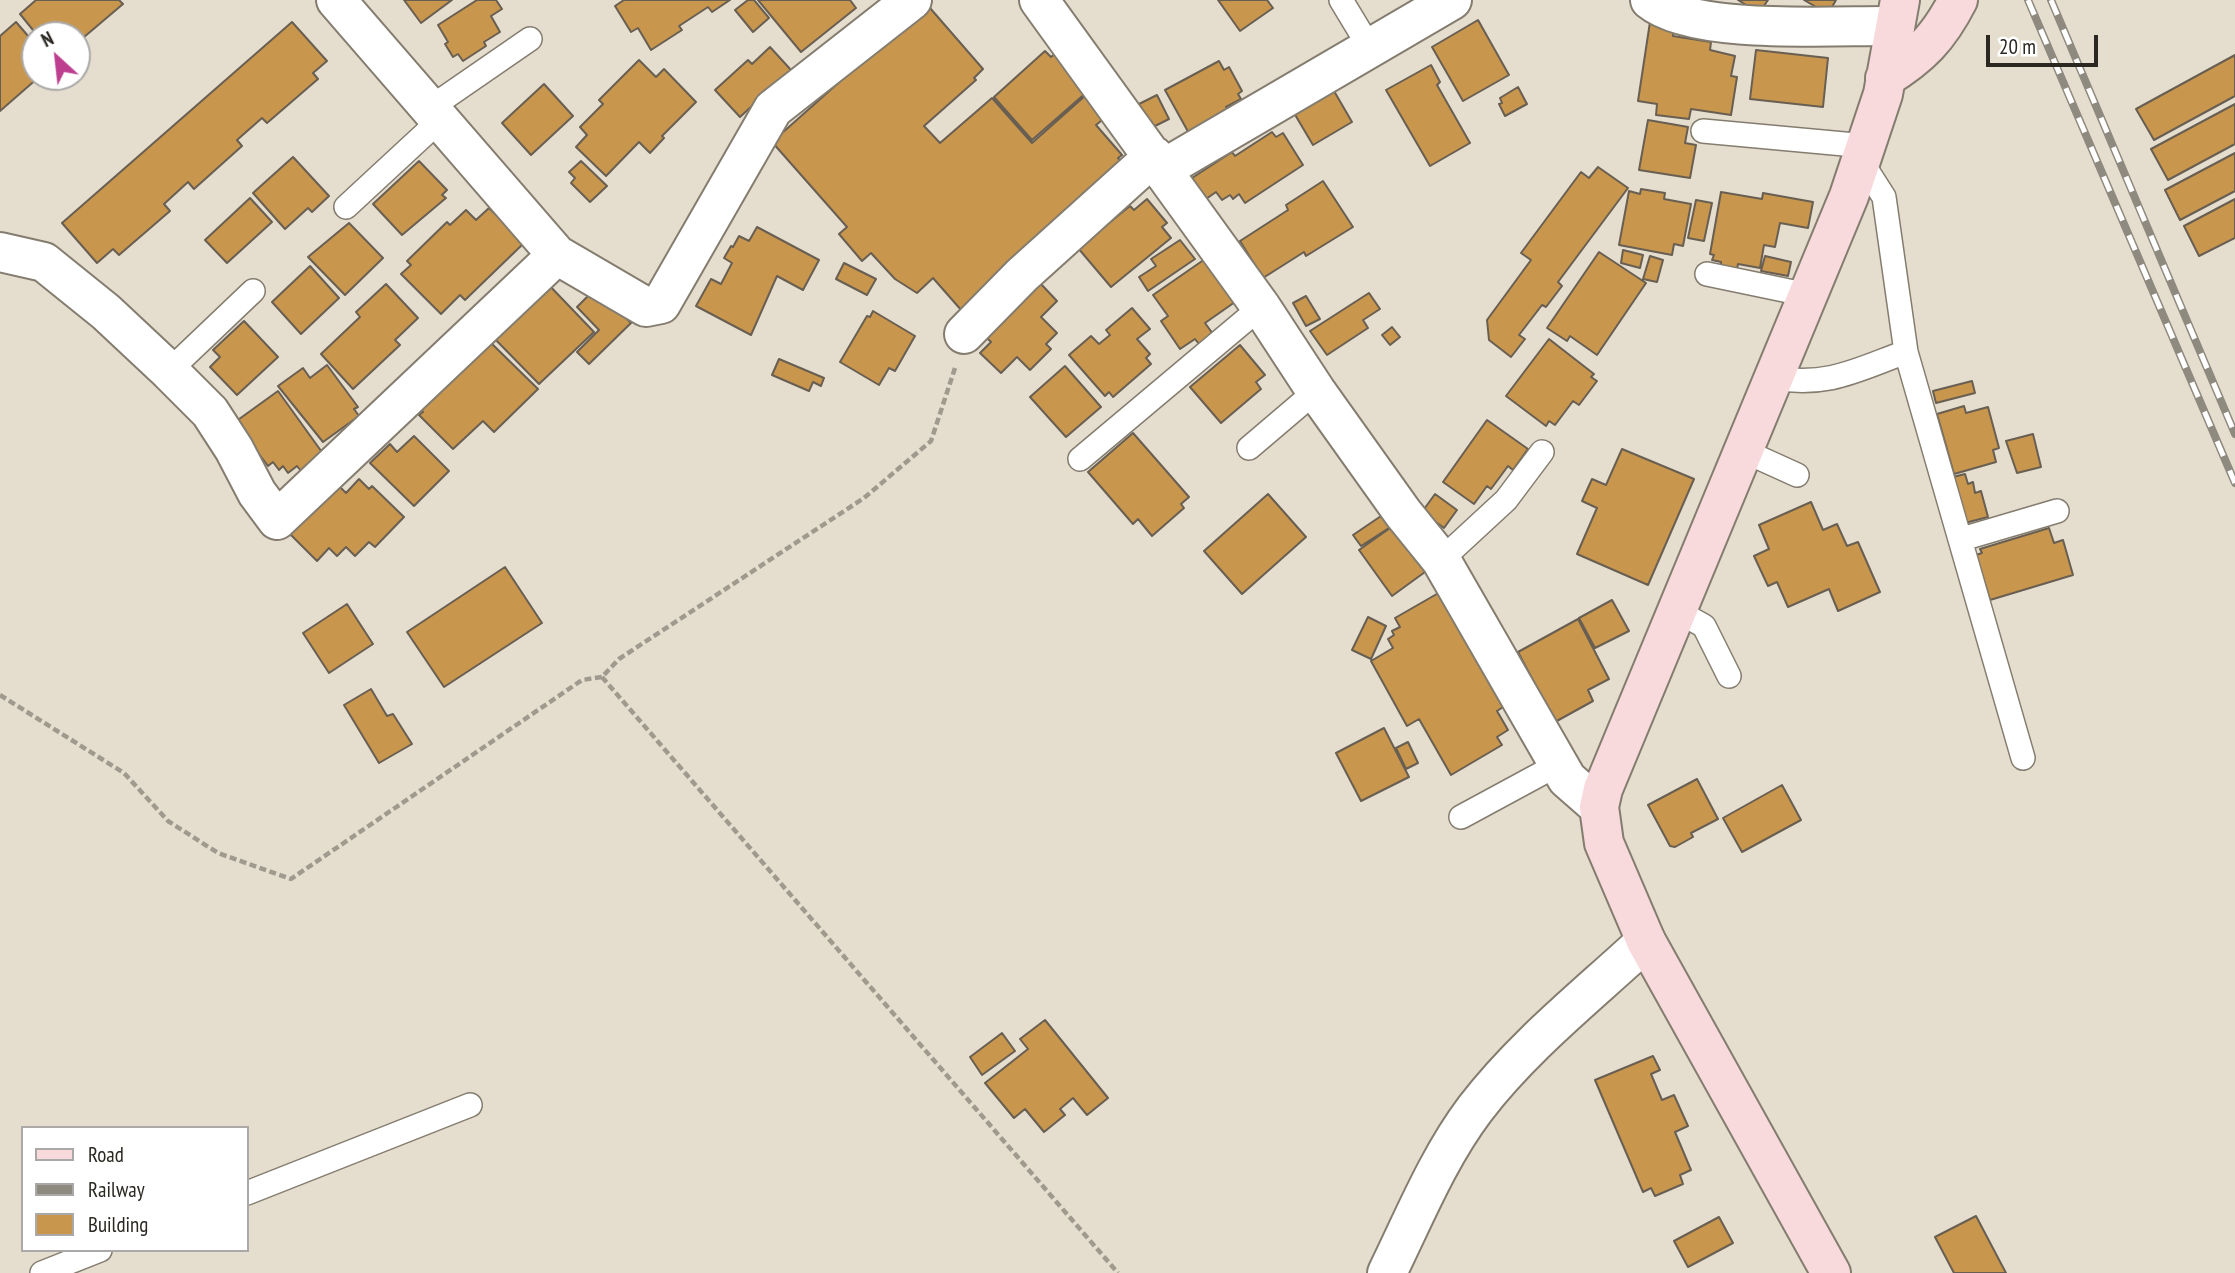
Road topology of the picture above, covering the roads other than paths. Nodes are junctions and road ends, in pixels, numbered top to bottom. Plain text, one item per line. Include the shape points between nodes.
1 (912, 0) edge
2 (1039, 0) edge
3 (1341, 0) edge
4 (1452, 0) edge
5 (1650, 0) edge
6 (1958, 0) edge
7 (347, 3) edge
8 (1898, 13) edge
9 (530, 39) dead end
10 (1370, 48) junction
11 (1885, 78) junction
12 (435, 114) junction
13 (1703, 131) dead end
14 (1863, 153) junction
15 (1158, 162) junction
16 (346, 207) dead end
17 (0, 252) edge
18 (557, 255) junction
19 (1707, 274) dead end
20 (253, 291) dead end
21 (1808, 295) junction
22 (1261, 307) junction
23 (964, 334) road end
24 (1906, 352) junction
25 (169, 371) junction
26 (1774, 378) junction
27 (1316, 391) junction
28 (1249, 448) dead end
29 (1744, 451) junction
30 (1542, 452) dead end
31 (1080, 459) dead end
32 (1797, 475) dead end
33 (2057, 511) dead end
34 (1962, 539) junction
35 (1441, 560) junction
36 (1677, 611) junction
37 (1729, 676) dead end
38 (2023, 758) dead end
39 (1559, 764) junction
40 (1599, 807) junction
41 (1461, 817) dead end
42 (1646, 941) junction
43 (470, 1105) dead end
44 (248, 1193) edge
45 (95, 1252) edge
46 (42, 1273) edge
47 (1387, 1273) edge
48 (1830, 1273) edge

1 - 18 street via 773,109 661,304 646,307
2 - 15 street
3 - 10 lane
4 - 10 street
5 - 8 street via 1661,9 1730,24
6 - 11 street via 1940,34
7 - 12 street
8 - 11 street
9 - 12 lane
10 - 15 street
11 - 14 street
12 - 16 lane
12 - 18 street
13 - 14 lane
14 - 21 street
14 - 24 lane via 1884,197
15 - 22 street
15 - 23 street via 1022,275
17 - 25 street via 44,262
18 - 25 street via 277,520 210,412
19 - 21 lane
20 - 25 lane
21 - 26 street
22 - 27 street
22 - 31 lane
24 - 26 lane via 1835,378 1805,383
24 - 34 lane
26 - 29 street
27 - 28 lane
27 - 35 street
29 - 32 lane
29 - 36 street
30 - 35 lane via 1506,500
33 - 34 lane
34 - 38 lane
35 - 39 street
36 - 37 lane via 1703,626
36 - 40 street
39 - 40 street via 1567,779
39 - 41 lane
40 - 42 street via 1604,843
42 - 47 street via 1507,1070 1474,1110
42 - 48 street
43 - 44 lane
45 - 46 lane

